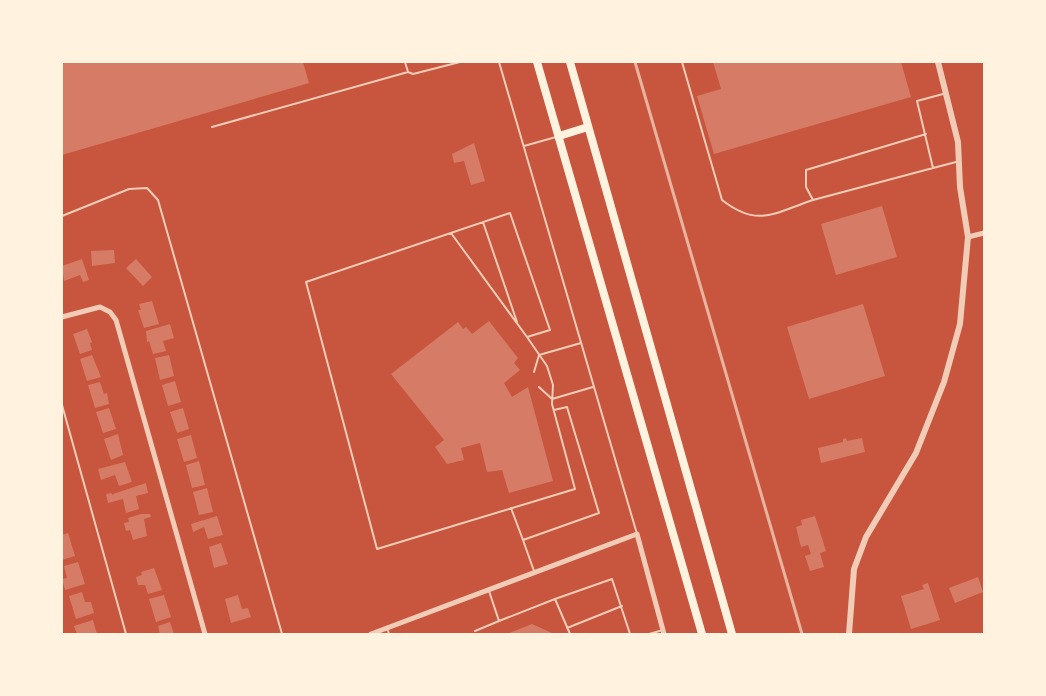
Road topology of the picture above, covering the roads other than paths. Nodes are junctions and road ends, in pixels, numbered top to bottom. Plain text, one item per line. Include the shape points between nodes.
1 (405, 62) edge
2 (460, 62) edge
3 (499, 62) edge
4 (537, 62) edge
5 (570, 62) edge
6 (682, 62) edge
7 (938, 62) edge
8 (408, 72) junction
9 (946, 93) junction
10 (212, 127) dead end
11 (588, 127) junction
12 (926, 134) junction
13 (559, 136) junction
14 (523, 146) junction
15 (959, 162) junction
16 (933, 168) junction
17 (813, 200) junction
18 (62, 216) edge
19 (483, 222) junction
20 (451, 233) junction
21 (984, 234) edge
22 (968, 237) junction
23 (62, 317) edge
24 (518, 324) junction
25 (527, 337) junction
26 (580, 343) junction
27 (539, 355) junction
28 (534, 372) dead end
29 (539, 387) dead end
30 (594, 387) junction
31 (552, 399) junction
32 (62, 405) edge
33 (554, 410) junction
34 (511, 508) junction
35 (637, 534) junction
36 (523, 540) junction
37 (535, 573) junction
38 (489, 590) junction
39 (555, 599) junction
40 (622, 606) junction
41 (500, 621) junction
42 (567, 628) junction
43 (388, 631) edge
44 (475, 631) dead end
45 (664, 632) edge
46 (126, 634) edge
47 (205, 634) edge
48 (282, 634) edge
49 (370, 634) edge
50 (570, 634) edge
51 (630, 634) edge
52 (649, 634) edge
53 (702, 634) edge
54 (732, 634) edge
55 (849, 634) edge

1 - 8 lane
2 - 8 lane via 414,74
3 - 14 lane
4 - 13 highway
5 - 11 highway
6 - 17 lane via 722,200 736,211 760,218
7 - 9 street
8 - 10 lane
9 - 12 lane via 917,101
9 - 15 street
11 - 13 highway
11 - 54 highway
12 - 16 lane
12 - 17 lane via 806,170 806,187
13 - 14 lane
13 - 53 highway
14 - 26 lane
15 - 16 lane
15 - 22 street
16 - 17 lane
18 - 48 lane via 129,189 147,189 158,200
19 - 20 lane
19 - 24 lane
19 - 25 lane via 510,213 550,330
20 - 24 lane
20 - 34 lane via 306,282 377,549
21 - 22 street
22 - 55 street via 960,324 944,382 916,453 866,537 854,569
23 - 47 street via 100,307 116,320
24 - 25 lane
25 - 27 lane
26 - 27 lane
26 - 30 lane
27 - 28 lane
27 - 31 lane via 553,385
29 - 31 lane
30 - 31 lane
30 - 35 lane
31 - 33 lane
32 - 46 lane
33 - 34 lane via 575,489
33 - 36 lane via 567,407 600,513
34 - 36 lane
35 - 37 street
35 - 45 street
36 - 37 lane
37 - 38 street
38 - 41 lane
38 - 43 street
39 - 40 lane via 612,579
39 - 41 lane
39 - 42 lane
40 - 42 lane
40 - 51 lane
41 - 44 lane
42 - 50 lane
43 - 49 street
45 - 52 lane

